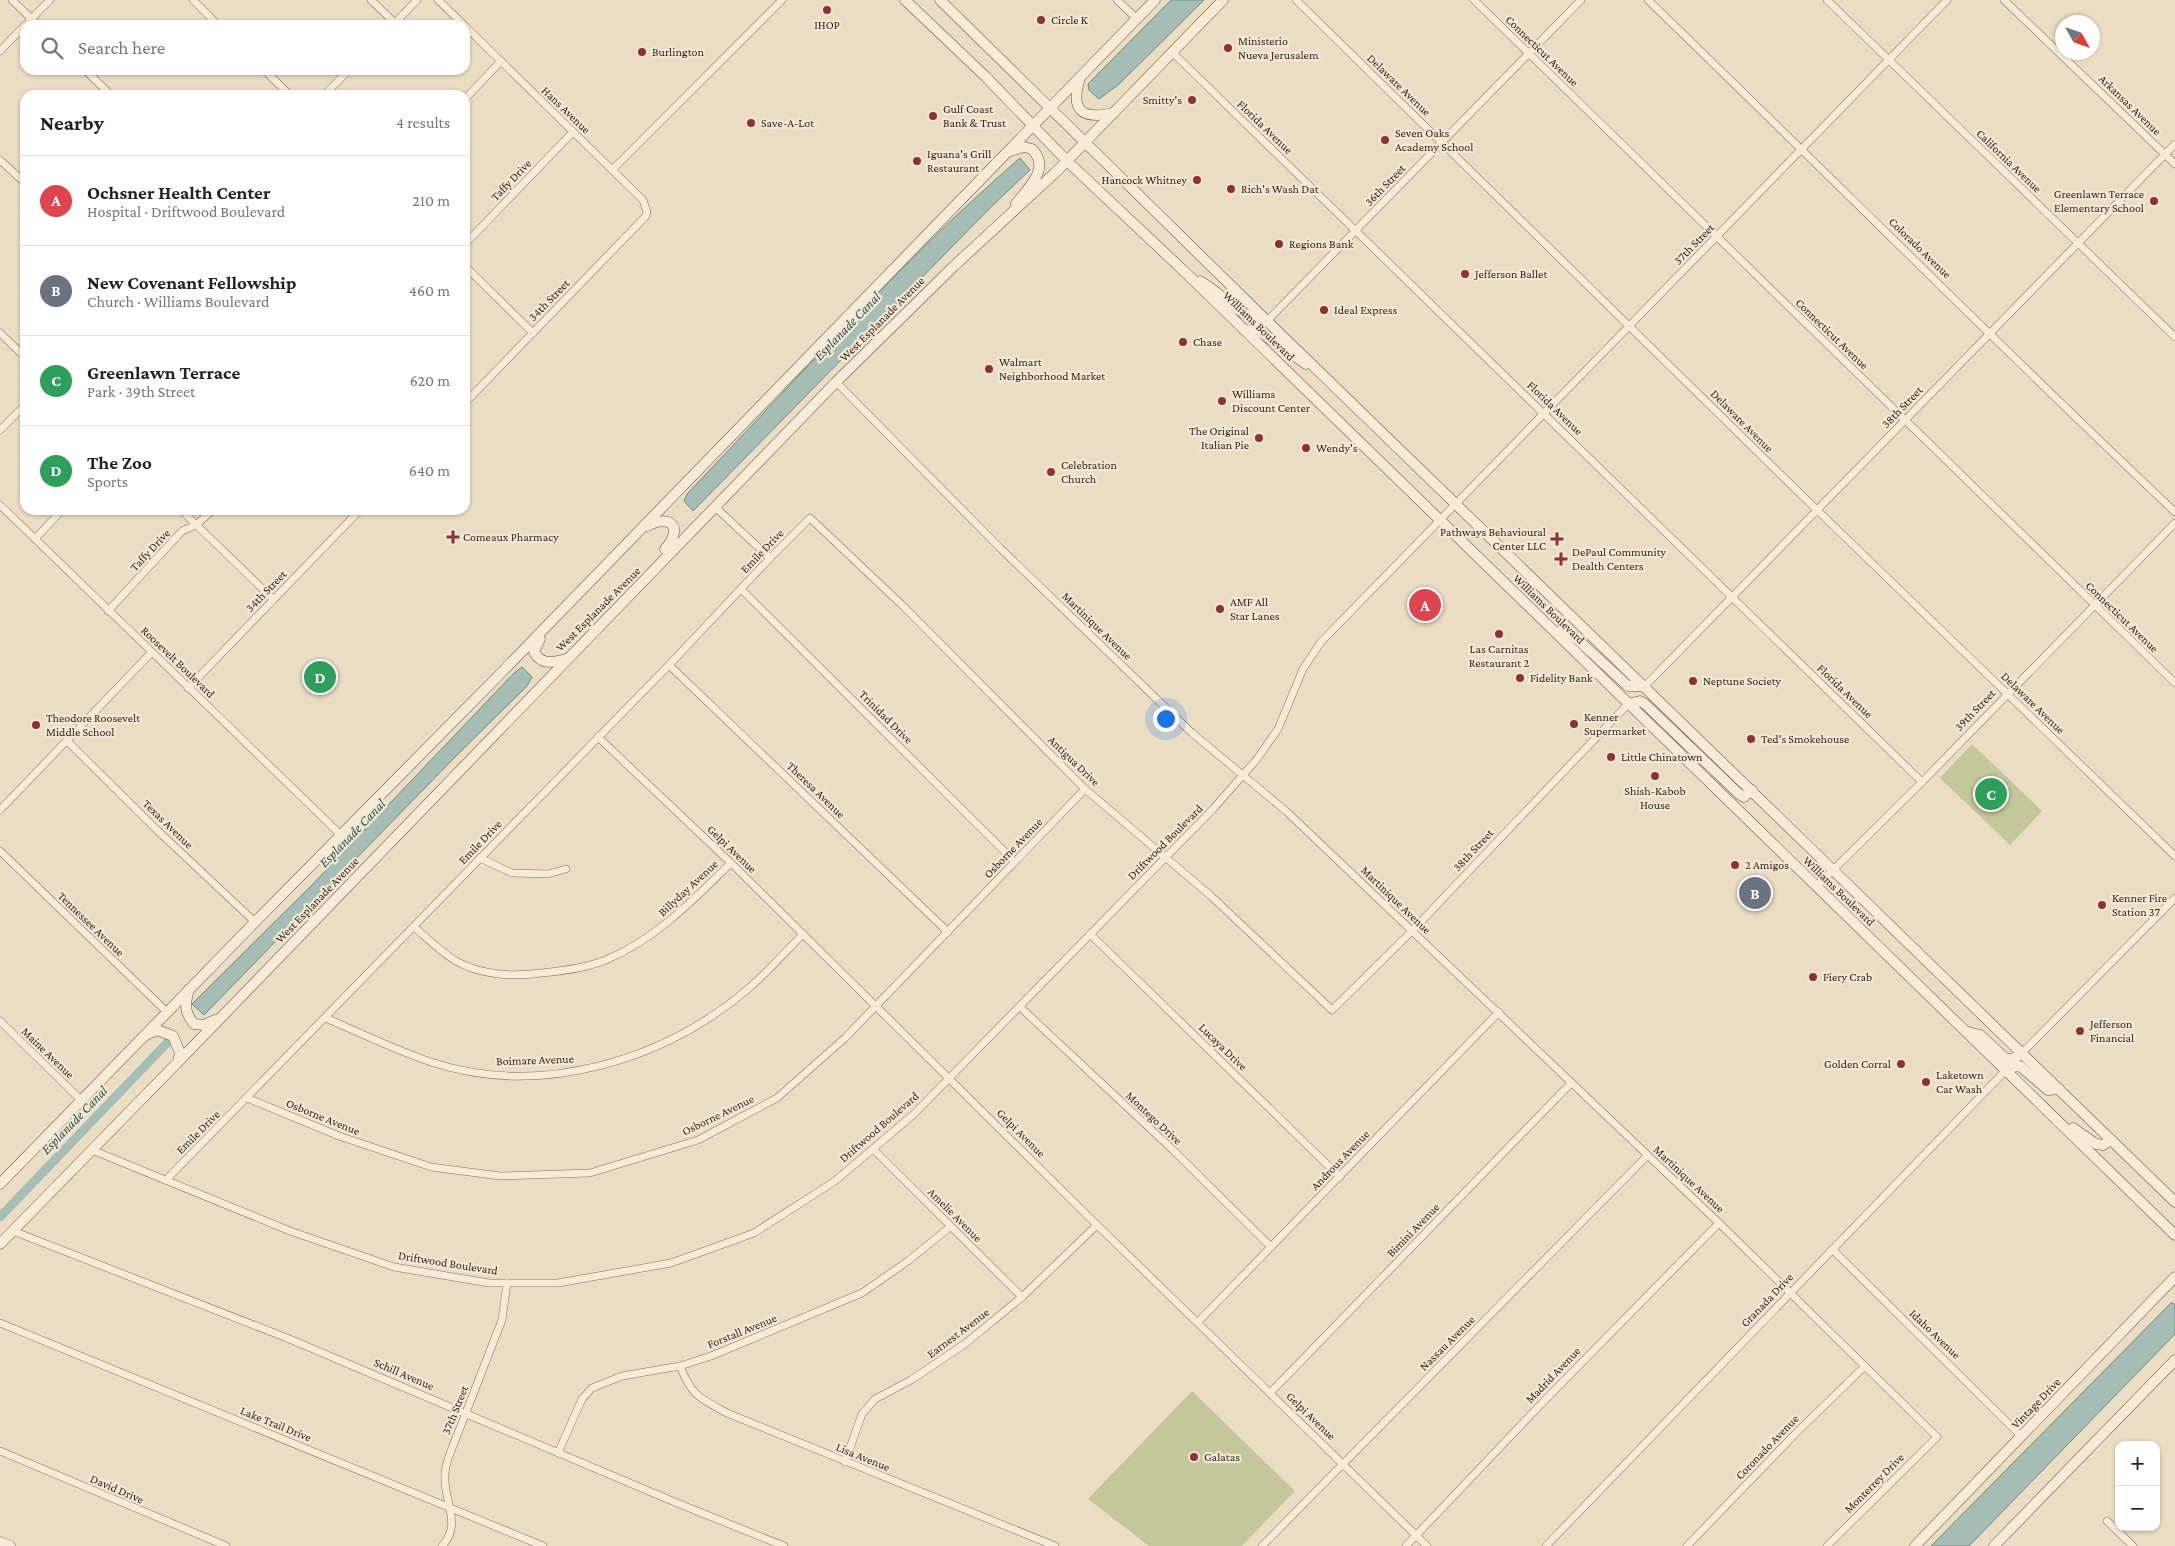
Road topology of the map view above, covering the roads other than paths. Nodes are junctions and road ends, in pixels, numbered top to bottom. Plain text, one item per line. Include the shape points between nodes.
1 (12, 0) edge
2 (50, 0) edge
3 (193, 0) edge
4 (371, 0) edge
5 (418, 0) edge
6 (438, 0) edge
7 (782, 0) edge
8 (906, 0) edge
9 (940, 0) edge
10 (1117, 0) edge
11 (1155, 0) edge
12 (1223, 0) edge
13 (1296, 0) edge
14 (1474, 0) edge
15 (1581, 0) edge
16 (1648, 0) edge
17 (1827, 0) edge
18 (1947, 0) edge
19 (2004, 0) edge
20 (1136, 18) junction
21 (31, 19) joint
22 (213, 20) edge
23 (390, 20) edge
24 (398, 20) edge
25 (458, 20) edge
26 (20, 30) edge
27 (470, 32) edge
28 (0, 51) edge
29 (1172, 52) junction
30 (1529, 54) junction
31 (1888, 59) junction
32 (501, 61) junction
33 (90, 75) edge
34 (269, 75) edge
35 (344, 75) edge
36 (1080, 77) junction
37 (106, 90) edge
38 (285, 90) edge
39 (329, 90) edge
40 (470, 94) edge
41 (1050, 108) junction
42 (1114, 113) junction
43 (1032, 126) junction
44 (573, 132) junction
45 (1085, 143) junction
46 (1442, 143) junction
47 (2175, 144) edge
48 (1801, 148) junction
49 (1007, 152) junction
50 (2165, 154) junction
51 (0, 160) edge
52 (1067, 161) junction
53 (2175, 164) edge
54 (612, 170) junction
55 (20, 178) edge
56 (647, 212) joint
57 (1000, 224) junction
58 (1356, 231) junction
59 (1716, 237) junction
60 (470, 239) edge
61 (2077, 243) junction
62 (470, 271) edge
63 (1186, 273) junction
64 (1267, 321) junction
65 (1630, 326) junction
66 (1244, 330) junction
67 (0, 332) edge
68 (1990, 332) junction
69 (533, 334) junction
70 (2175, 337) edge
71 (20, 352) edge
72 (1320, 372) junction
73 (836, 382) junction
74 (470, 398) edge
75 (20, 410) edge
76 (1545, 414) junction
77 (1905, 419) junction
78 (0, 430) edge
79 (1456, 503) junction
80 (0, 505) edge
81 (715, 507) junction
82 (1817, 510) junction
83 (2175, 512) edge
84 (57, 515) edge
85 (186, 515) edge
86 (208, 515) edge
87 (355, 515) edge
88 (810, 518) joint
89 (1440, 520) junction
90 (2175, 523) edge
91 (196, 525) junction
92 (638, 532) junction
93 (35, 539) junction
94 (770, 558) junction
95 (741, 588) junction
96 (1733, 597) junction
97 (274, 599) junction
98 (2094, 605) junction
99 (564, 609) junction
100 (617, 609) junction
101 (108, 611) junction
102 (1556, 632) junction
103 (151, 653) junction
104 (567, 659) junction
105 (669, 665) junction
106 (2175, 684) edge
107 (1645, 686) junction
108 (188, 688) junction
109 (2007, 693) junction
110 (1628, 704) junction
111 (598, 737) junction
112 (67, 741) junction
113 (1242, 776) junction
114 (1922, 782) junction
115 (1085, 789) junction
116 (1752, 790) junction
117 (0, 810) edge
118 (340, 835) junction
119 (0, 851) edge
120 (1165, 856) junction
121 (2175, 856) edge
122 (480, 858) junction
123 (1015, 862) junction
124 (731, 863) junction
125 (566, 869) dead end
126 (1833, 870) junction
127 (1817, 886) junction
128 (2175, 898) edge
129 (255, 922) junction
130 (414, 927) junction
131 (1412, 931) junction
132 (948, 932) junction
133 (803, 934) junction
134 (1090, 934) junction
135 (190, 988) junction
136 (876, 1006) junction
137 (1020, 1007) junction
138 (1332, 1010) joint
139 (166, 1012) junction
140 (1499, 1012) junction
141 (221, 1018) junction
142 (326, 1018) junction
143 (0, 1021) edge
144 (1967, 1032) junction
145 (143, 1036) junction
146 (2022, 1053) junction
147 (177, 1063) junction
148 (2006, 1070) junction
149 (949, 1079) junction
150 (1571, 1083) junction
151 (2060, 1089) junction
152 (247, 1098) junction
153 (81, 1100) junction
154 (2045, 1109) junction
155 (2111, 1140) junction
156 (872, 1149) junction
157 (92, 1150) junction
158 (1647, 1156) junction
159 (1340, 1177) junction
160 (166, 1180) junction
161 (0, 1184) edge
162 (2175, 1202) edge
163 (1719, 1223) junction
164 (1097, 1225) junction
165 (950, 1227) junction
166 (13, 1231) junction
167 (2175, 1235) edge
168 (0, 1244) edge
169 (1271, 1247) junction
170 (1832, 1249) junction
171 (2175, 1277) edge
172 (507, 1283) junction
173 (2170, 1286) edge
174 (1789, 1292) junction
175 (1022, 1297) junction
176 (1198, 1322) junction
177 (0, 1323) edge
178 (2175, 1360) edge
179 (680, 1366) junction
180 (1865, 1366) junction
181 (1271, 1392) junction
182 (466, 1412) junction
183 (2021, 1436) junction
184 (1937, 1437) joint
185 (0, 1451) edge
186 (558, 1453) junction
187 (846, 1462) junction
188 (1344, 1464) junction
189 (451, 1508) junction
190 (2106, 1521) dead end
191 (1416, 1536) junction
192 (0, 1542) edge
193 (10, 1546) edge
194 (226, 1546) edge
195 (442, 1546) edge
196 (543, 1546) edge
197 (784, 1546) edge
198 (1055, 1546) edge
199 (1262, 1546) edge
200 (1406, 1546) edge
201 (1427, 1546) edge
202 (1546, 1546) edge
203 (1687, 1546) edge
204 (1826, 1546) edge
205 (1915, 1546) edge
206 (1994, 1546) edge
207 (2133, 1546) edge

1 - 21 street
2 - 21 street
3 - 22 street
4 - 23 street
5 - 24 street
6 - 25 street, Hans Avenue
7 - 54 street
8 - 43 main road, Williams Boulevard
9 - 41 main road, Williams Boulevard
10 - 20 street
11 - 20 main road, West Esplanade Avenue
12 - 29 main road, West Esplanade Avenue
13 - 46 street, Delaware Avenue
14 - 30 street, Connecticut Avenue
15 - 30 street, 36th Street
16 - 48 street, Colorado Avenue
17 - 31 street, California Avenue
18 - 31 street, 37th Street
19 - 50 street, Arkansas Avenue
20 - 36 main road, West Esplanade Avenue
26 - 28 street
27 - 32 street, Hans Avenue
29 - 42 main road, West Esplanade Avenue
29 - 58 street, Florida Avenue
30 - 46 street, 36th Street
30 - 59 street, Connecticut Avenue
31 - 48 street, 37th Street
31 - 61 street, California Avenue
32 - 40 street
32 - 44 street, Hans Avenue
33 - 37 street
34 - 38 street
35 - 39 street
36 - 41 main road, West Esplanade Avenue
36 - 42 main road via 1075,99 1080,110 1096,116
41 - 43 main road, West Esplanade Avenue
41 - 45 main road, Williams Boulevard
42 - 45 main road, West Esplanade Avenue
43 - 49 main road, West Esplanade Avenue
43 - 52 main road, Williams Boulevard
44 - 54 street, Hans Avenue
44 - 60 street, Taffy Drive
45 - 52 main road, West Esplanade Avenue
45 - 64 main road, Williams Boulevard
46 - 58 street, 36th Street
46 - 65 street, Delaware Avenue
47 - 50 street, 38th Street
48 - 59 street, 37th Street
48 - 68 street, Colorado Avenue
49 - 57 main road via 1024,147 1032,149 1041,162 1034,180
49 - 92 main road, West Esplanade Avenue
50 - 53 street, Arkansas Avenue
50 - 61 street, 38th Street
51 - 55 street
52 - 57 main road, West Esplanade Avenue
52 - 63 main road, Williams Boulevard
54 - 56 street, Hans Avenue via 643,200
56 - 69 street, 34th Street
57 - 73 main road, West Esplanade Avenue
58 - 64 street, 36th Street
58 - 76 street, Florida Avenue
59 - 65 street, 37th Street
59 - 77 street, Connecticut Avenue
61 - 68 street, 38th Street
61 - 70 street, California Avenue
62 - 69 street
63 - 64 main road via 1214,289 1242,314
63 - 66 main road, Williams Boulevard
64 - 72 main road, Williams Boulevard
65 - 76 street, 37th Street
65 - 82 street, Delaware Avenue
66 - 72 main road via 1259,331
66 - 89 main road, Williams Boulevard
67 - 71 street
68 - 77 street, 38th Street
68 - 83 street, Colorado Avenue via 2062,406
69 - 74 street, 34th Street
72 - 79 main road, Williams Boulevard
73 - 81 main road, West Esplanade Avenue
73 - 113 street, Martinique Avenue via 1015,562 1192,733
75 - 78 street
76 - 79 street, 37th Street
76 - 96 street, Florida Avenue
77 - 82 street, 38th Street
77 - 98 street, Connecticut Avenue
79 - 89 street, Driftwood Boulevard
79 - 107 main road, Williams Boulevard
80 - 93 street, Roosevelt Boulevard
81 - 94 street
81 - 100 main road, West Esplanade Avenue
82 - 96 street, 38th Street
82 - 109 street, Delaware Avenue
84 - 93 street
85 - 91 street
86 - 91 street, Taffy Drive
87 - 97 street, 34th Street
88 - 94 street, Emile Drive
88 - 115 street, Antigua Drive via 902,605
89 - 102 main road, Williams Boulevard
89 - 113 street, Driftwood Boulevard via 1321,642 1303,669 1278,729
90 - 98 street, 39th Street
91 - 97 street
91 - 101 street, Taffy Drive via 182,531
92 - 99 main road, West Esplanade Avenue
92 - 100 main road via 660,521 669,522 675,529 673,541 617,600
93 - 101 street, Roosevelt Boulevard
94 - 95 street, Emile Drive
95 - 105 street, Emile Drive
95 - 123 street, Trinidad Drive
96 - 107 street, 38th Street
96 - 114 street, Florida Avenue
97 - 108 street, 34th Street
98 - 106 street, Connecticut Avenue
98 - 109 street, 39th Street
99 - 104 main road via 538,640 534,652 544,662
99 - 118 main road, West Esplanade Avenue
100 - 104 main road, West Esplanade Avenue
101 - 103 street, Roosevelt Boulevard
102 - 107 main road via 1570,633 1628,686
102 - 110 main road, Williams Boulevard
103 - 108 street, Roosevelt Boulevard
103 - 112 street
104 - 141 main road, West Esplanade Avenue
105 - 111 street, Emile Drive
105 - 132 street, Theresa Avenue
107 - 116 main road, Williams Boulevard
108 - 118 street, Roosevelt Boulevard
109 - 114 street, 39th Street
109 - 121 street, Delaware Avenue
110 - 116 main road via 1640,701 1645,704 1739,794 1744,797
110 - 127 main road, Williams Boulevard
110 - 131 street, 38th Street
111 - 122 street, Emile Drive
111 - 124 street, Gelpi Avenue
112 - 117 street
112 - 129 street, Texas Avenue
113 - 120 street, Driftwood Boulevard via 1214,809
113 - 131 street, Martinique Avenue via 1286,811
114 - 126 street, 39th Street
115 - 120 street, Antigua Drive
115 - 123 street, Osborne Avenue
116 - 126 main road, Williams Boulevard
118 - 129 main road, West Esplanade Avenue
119 - 139 street, Tennessee Avenue
120 - 134 street, Driftwood Boulevard
120 - 138 street, Antigua Drive
122 - 125 street via 512,873 548,874
122 - 130 street, Emile Drive
123 - 132 street, Osborne Avenue
124 - 130 street, Billyday Avenue via 676,917 644,940 607,959 564,971 520,976 475,969 454,960
124 - 133 street, Gelpi Avenue
126 - 127 street, 39th Street
126 - 146 main road, Williams Boulevard
127 - 144 main road, Williams Boulevard
128 - 146 street
129 - 135 main road, West Esplanade Avenue
130 - 142 street, Emile Drive
131 - 138 street, 38th Street
131 - 140 street, Martinique Avenue
132 - 136 street, Osborne Avenue
133 - 136 street, Gelpi Avenue
133 - 142 street, Boimare Avenue via 750,988 704,1021 656,1047 604,1065 564,1073 479,1073 431,1062
134 - 137 street, Driftwood Boulevard
134 - 159 street, Lucaya Drive
135 - 139 main road, West Esplanade Avenue
135 - 141 main road via 186,1015 194,1024 204,1025
136 - 149 street, Gelpi Avenue
136 - 152 street, Osborne Avenue via 777,1098 698,1140 590,1173 500,1176 431,1167 339,1136
137 - 149 street, Driftwood Boulevard
137 - 169 street, Montego Drive
139 - 145 main road, West Esplanade Avenue
140 - 150 street, Martinique Avenue
140 - 159 street, Androus Avenue
141 - 147 main road, West Esplanade Avenue
142 - 152 street, Emile Drive
143 - 153 street, Maine Avenue
144 - 146 main road via 1980,1035 2006,1059
144 - 148 main road, Williams Boulevard
145 - 147 main road via 157,1030 173,1036 180,1053
145 - 153 main road, West Esplanade Avenue
146 - 151 main road, Williams Boulevard
147 - 157 main road, West Esplanade Avenue
148 - 151 main road via 2020,1066 2048,1090
148 - 154 main road, Williams Boulevard
148 - 170 street, Granada Drive
149 - 156 street, Driftwood Boulevard
149 - 164 street, Gelpi Avenue
150 - 158 street, Martinique Avenue
150 - 181 street, Bimini Avenue
151 - 155 main road, Williams Boulevard
152 - 160 street, Emile Drive
153 - 161 main road, West Esplanade Avenue
154 - 155 main road via 2096,1144 2103,1145
154 - 167 main road, Williams Boulevard
155 - 162 main road, Williams Boulevard
156 - 165 street, Amelie Avenue
156 - 172 street, Driftwood Boulevard via 835,1181 754,1233 671,1263 558,1284
157 - 160 street, Driftwood Boulevard
157 - 166 main road, West Esplanade Avenue
158 - 163 street, Martinique Avenue
158 - 188 street, Nassau Avenue
159 - 169 street, Androus Avenue
160 - 172 street, Driftwood Boulevard via 290,1231 394,1267 489,1283
163 - 174 street, Martinique Avenue
163 - 191 street, Madrid Avenue
164 - 175 street, Earnest Avenue
164 - 176 street, Gelpi Avenue
165 - 175 street, Amelie Avenue
165 - 179 street, Forstall Avenue via 862,1293 712,1356
166 - 168 main road, West Esplanade Avenue
166 - 182 street, Schill Avenue
169 - 176 street, Androus Avenue
170 - 174 street, Granada Drive
170 - 183 street, Idaho Avenue
171 - 173 main road, Vintage Drive
172 - 182 street, 37th Street via 502,1320
173 - 183 main road, Vintage Drive
174 - 180 street, Martinique Avenue
174 - 202 street, Granada Drive
175 - 187 street, Earnest Avenue via 966,1343 911,1380 874,1399 862,1414
176 - 181 street, Gelpi Avenue
177 - 189 street, Lake Trail Drive
178 - 206 main road
179 - 186 street, Forstall Avenue via 622,1376 592,1388 575,1412
179 - 187 street, Lisa Avenue via 688,1386 710,1404
180 - 184 street, Martinique Avenue
180 - 203 street, Coronado Avenue
181 - 188 street, Gelpi Avenue
182 - 186 street, Schill Avenue
182 - 189 street, 37th Street via 445,1476
183 - 205 main road, Vintage Drive
184 - 204 street, Monterrey Drive
185 - 194 street, David Drive
186 - 197 street, Schill Avenue
187 - 198 street, Lisa Avenue
188 - 191 street, Gelpi Avenue
188 - 199 street, Nassau Avenue
189 - 195 street, 37th Street via 453,1522 450,1535
189 - 196 street, Lake Trail Drive
190 - 207 street
191 - 200 street, Madrid Avenue
191 - 201 street, Gelpi Avenue
192 - 193 main road

